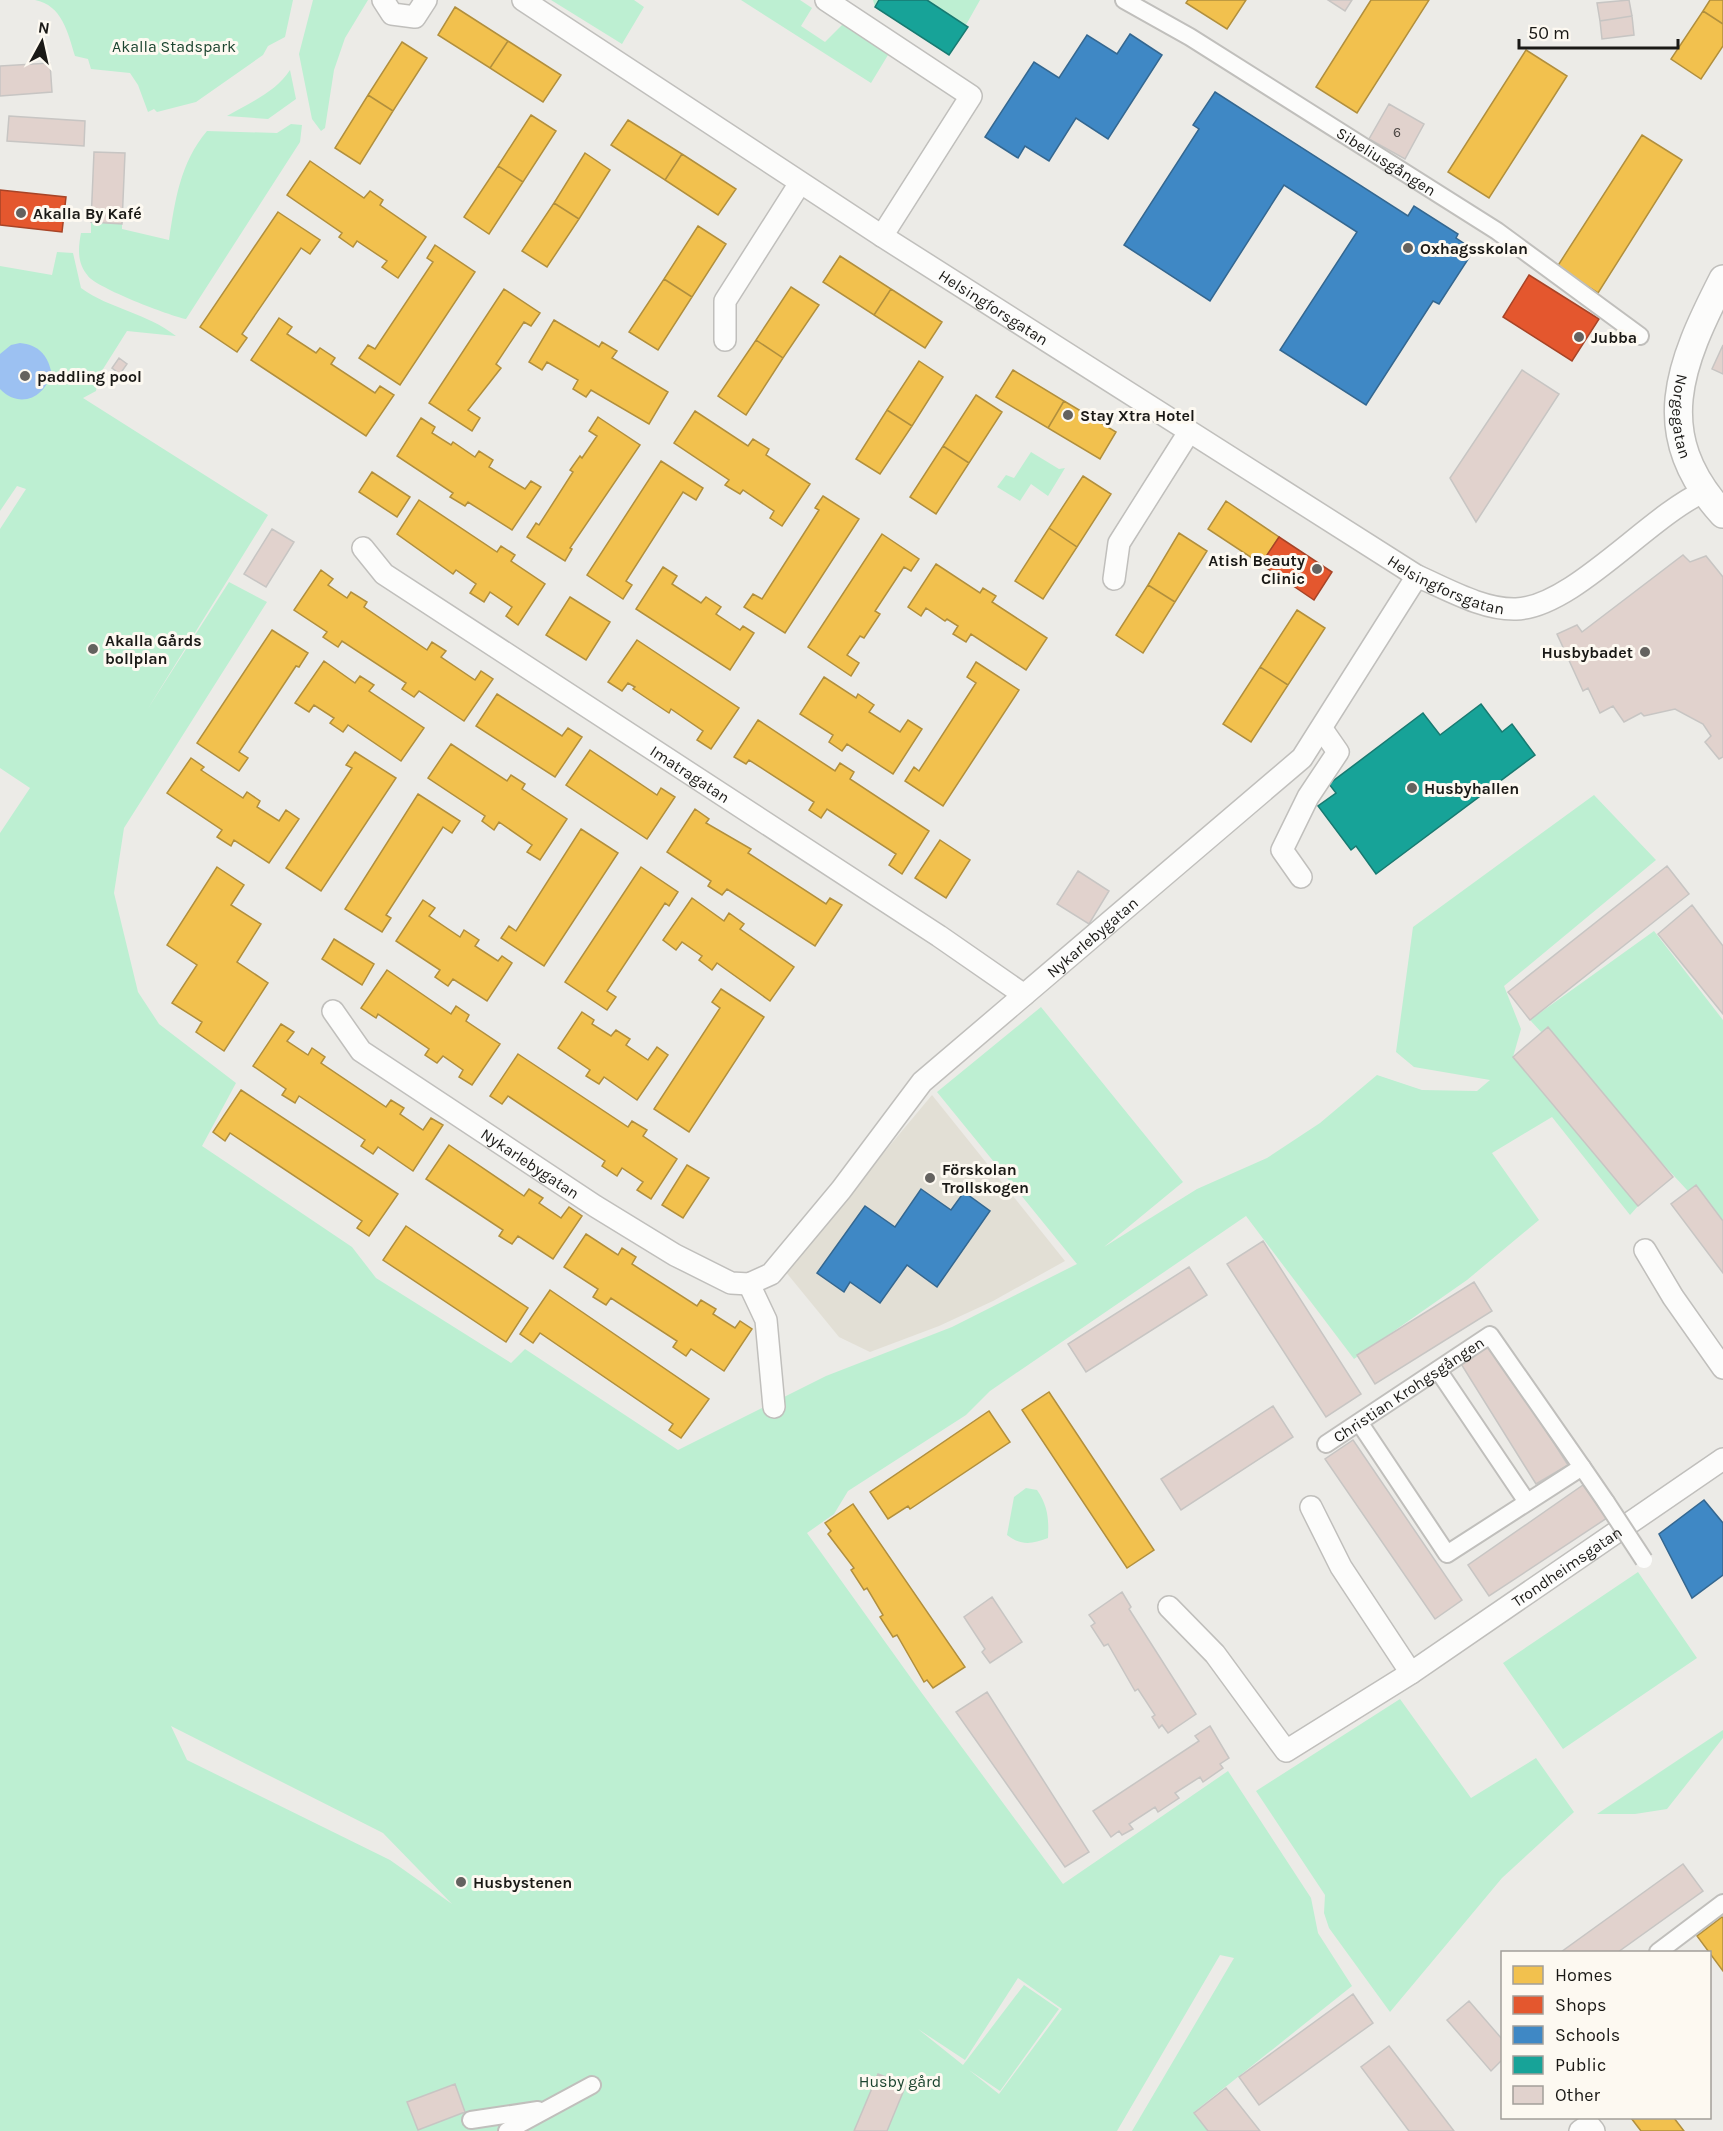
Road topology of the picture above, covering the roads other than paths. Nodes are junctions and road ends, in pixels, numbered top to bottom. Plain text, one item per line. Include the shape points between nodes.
1 (383, 0) edge
2 (426, 0) edge
3 (523, 0) edge
4 (826, 0) edge
5 (1124, 0) edge
6 (800, 183) junction
7 (882, 236) junction
8 (1723, 279) edge
9 (1640, 336) dead end
10 (725, 340) dead end
11 (1189, 432) junction
12 (1703, 492) junction
13 (1723, 514) edge
14 (363, 548) dead end
15 (1417, 576) junction
16 (1114, 579) dead end
17 (1322, 729) junction
18 (1301, 877) dead end
19 (1024, 995) junction
20 (333, 1011) dead end
21 (1645, 1250) dead end
22 (749, 1284) junction
23 (1723, 1368) edge
24 (1438, 1370) junction
25 (774, 1407) dead end
26 (1359, 1422) junction
27 (1326, 1444) dead end
28 (1723, 1459) edge
29 (1582, 1467) junction
30 (1527, 1502) junction
31 (1311, 1507) dead end
32 (1644, 1560) dead end
33 (1169, 1607) dead end
34 (1411, 1673) junction
35 (1723, 1903) edge
36 (1661, 1951) edge
37 (592, 2085) dead end
38 (548, 2109) junction
39 (471, 2120) dead end
40 (507, 2131) edge

1 - 2 street via 392,14 415,17
3 - 6 street, Helsingforsgatan
4 - 7 street via 971,96
5 - 9 street, Sibeliusgången via 1190,37 1497,231
6 - 7 street, Helsingforsgatan
6 - 10 street via 725,301
7 - 11 street, Helsingforsgatan
8 - 12 street, Norgegatan via 1685,364 1678,400 1679,427
11 - 15 street, Helsingforsgatan
11 - 16 street via 1119,543
12 - 13 street, Norgegatan
12 - 15 street, Helsingforsgatan via 1675,507 1610,560 1541,606 1515,610 1484,604
14 - 19 street, Imatragatan via 384,574
15 - 17 street, Nykarlebygatan
17 - 18 street via 1338,752 1308,797 1282,850
17 - 19 street, Nykarlebygatan via 1302,758
19 - 22 street, Nykarlebygatan via 922,1082 841,1190 771,1274
20 - 22 street, Nykarlebygatan via 361,1051 586,1200 675,1255 732,1283
21 - 23 street
22 - 25 street via 766,1320
24 - 26 street, Christian Krohgsgången
24 - 29 street, Christian Krohgsgången via 1490,1335
24 - 30 street
26 - 27 street, Christian Krohgsgången
26 - 30 street via 1447,1554
28 - 34 street, Trondheimsgatan
29 - 30 street
29 - 32 street, bridge
31 - 34 street via 1341,1567
33 - 34 street, Trondheimsgatan via 1215,1654 1286,1751
35 - 36 street
37 - 38 street
38 - 39 street
38 - 40 street

